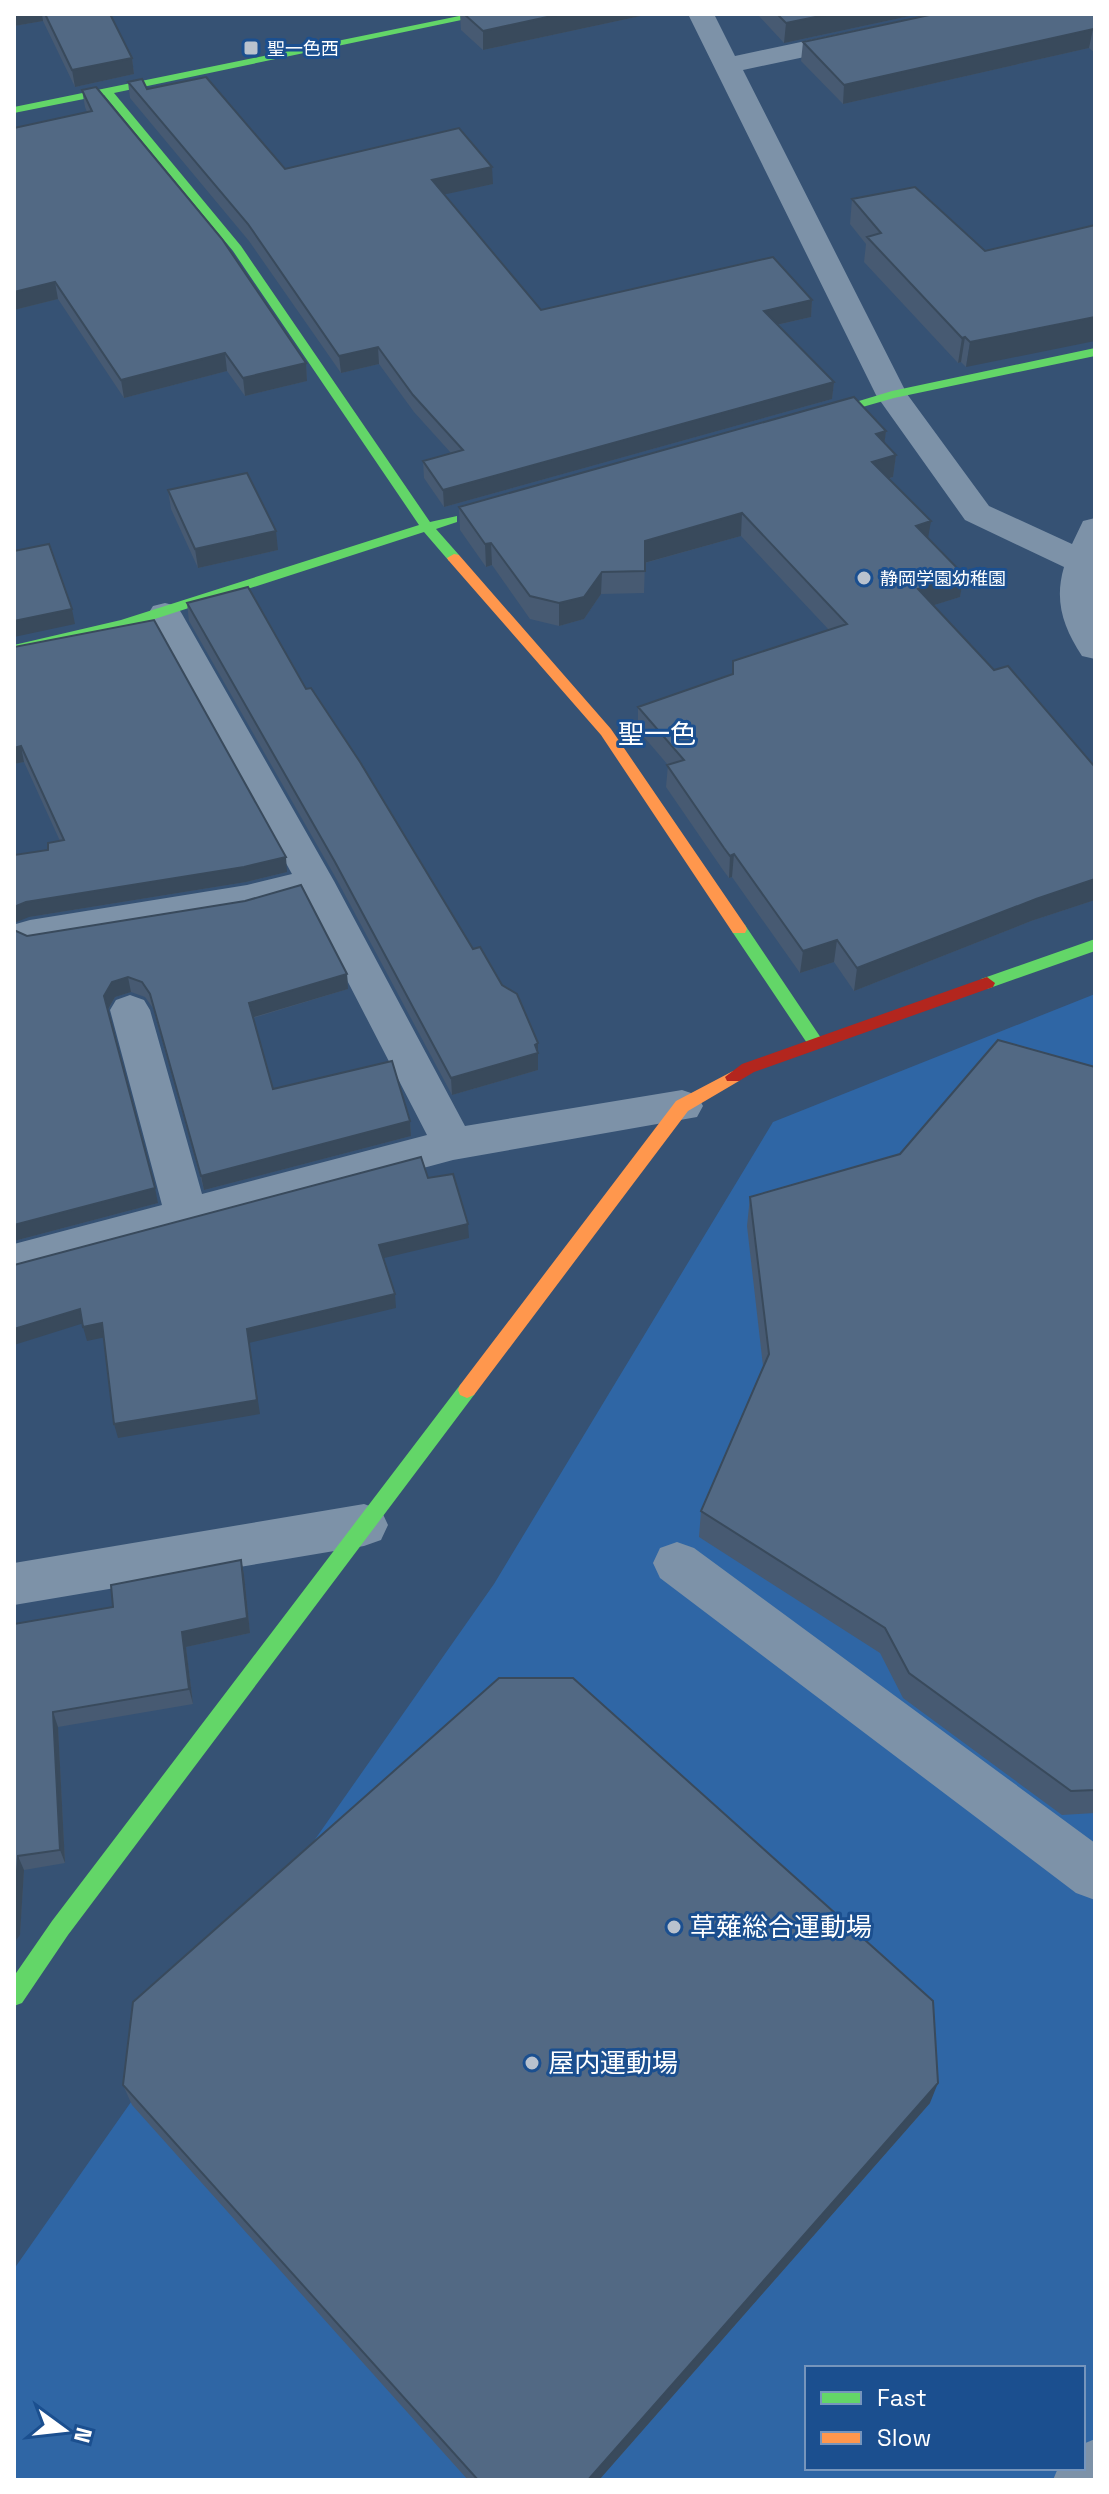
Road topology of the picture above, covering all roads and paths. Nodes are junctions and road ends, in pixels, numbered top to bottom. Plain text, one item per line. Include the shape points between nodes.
1 (485, 14) edge
2 (701, 14) edge
3 (970, 14) edge
4 (725, 66) junction
5 (107, 92) junction
6 (14, 110) edge
7 (1095, 352) edge
8 (892, 395) junction
9 (787, 425) edge
10 (471, 513) edge
11 (426, 526) junction
12 (1095, 528) edge
13 (1082, 562) junction
14 (165, 614) junction
15 (1095, 648) edge
16 (14, 650) edge
17 (315, 881) junction
18 (30, 934) edge
19 (1095, 945) edge
20 (130, 1010) dead end
21 (815, 1042) junction
22 (682, 1106) junction
23 (453, 1144) junction
24 (186, 1214) junction
25 (14, 1261) edge
26 (364, 1525) junction
27 (677, 1563) dead end
28 (14, 1584) edge
29 (1095, 1875) edge
30 (14, 1995) edge
31 (1095, 2470) edge
32 (1084, 2480) edge

1 - 5 street
2 - 4 street
3 - 4 street
4 - 8 street
5 - 6 street
5 - 11 street via 237,249
7 - 8 street
8 - 9 street
8 - 13 street via 977,513
10 - 11 street
11 - 14 street
11 - 21 street via 606,732
12 - 13 street
13 - 15 street via 1073,596
14 - 16 street
14 - 17 street
17 - 18 street via 247,899
17 - 23 street
19 - 21 street
20 - 24 street
21 - 22 street via 748,1068
22 - 23 street
22 - 26 street
23 - 24 street
24 - 25 street
26 - 28 street
26 - 30 street
27 - 29 street
31 - 32 street

